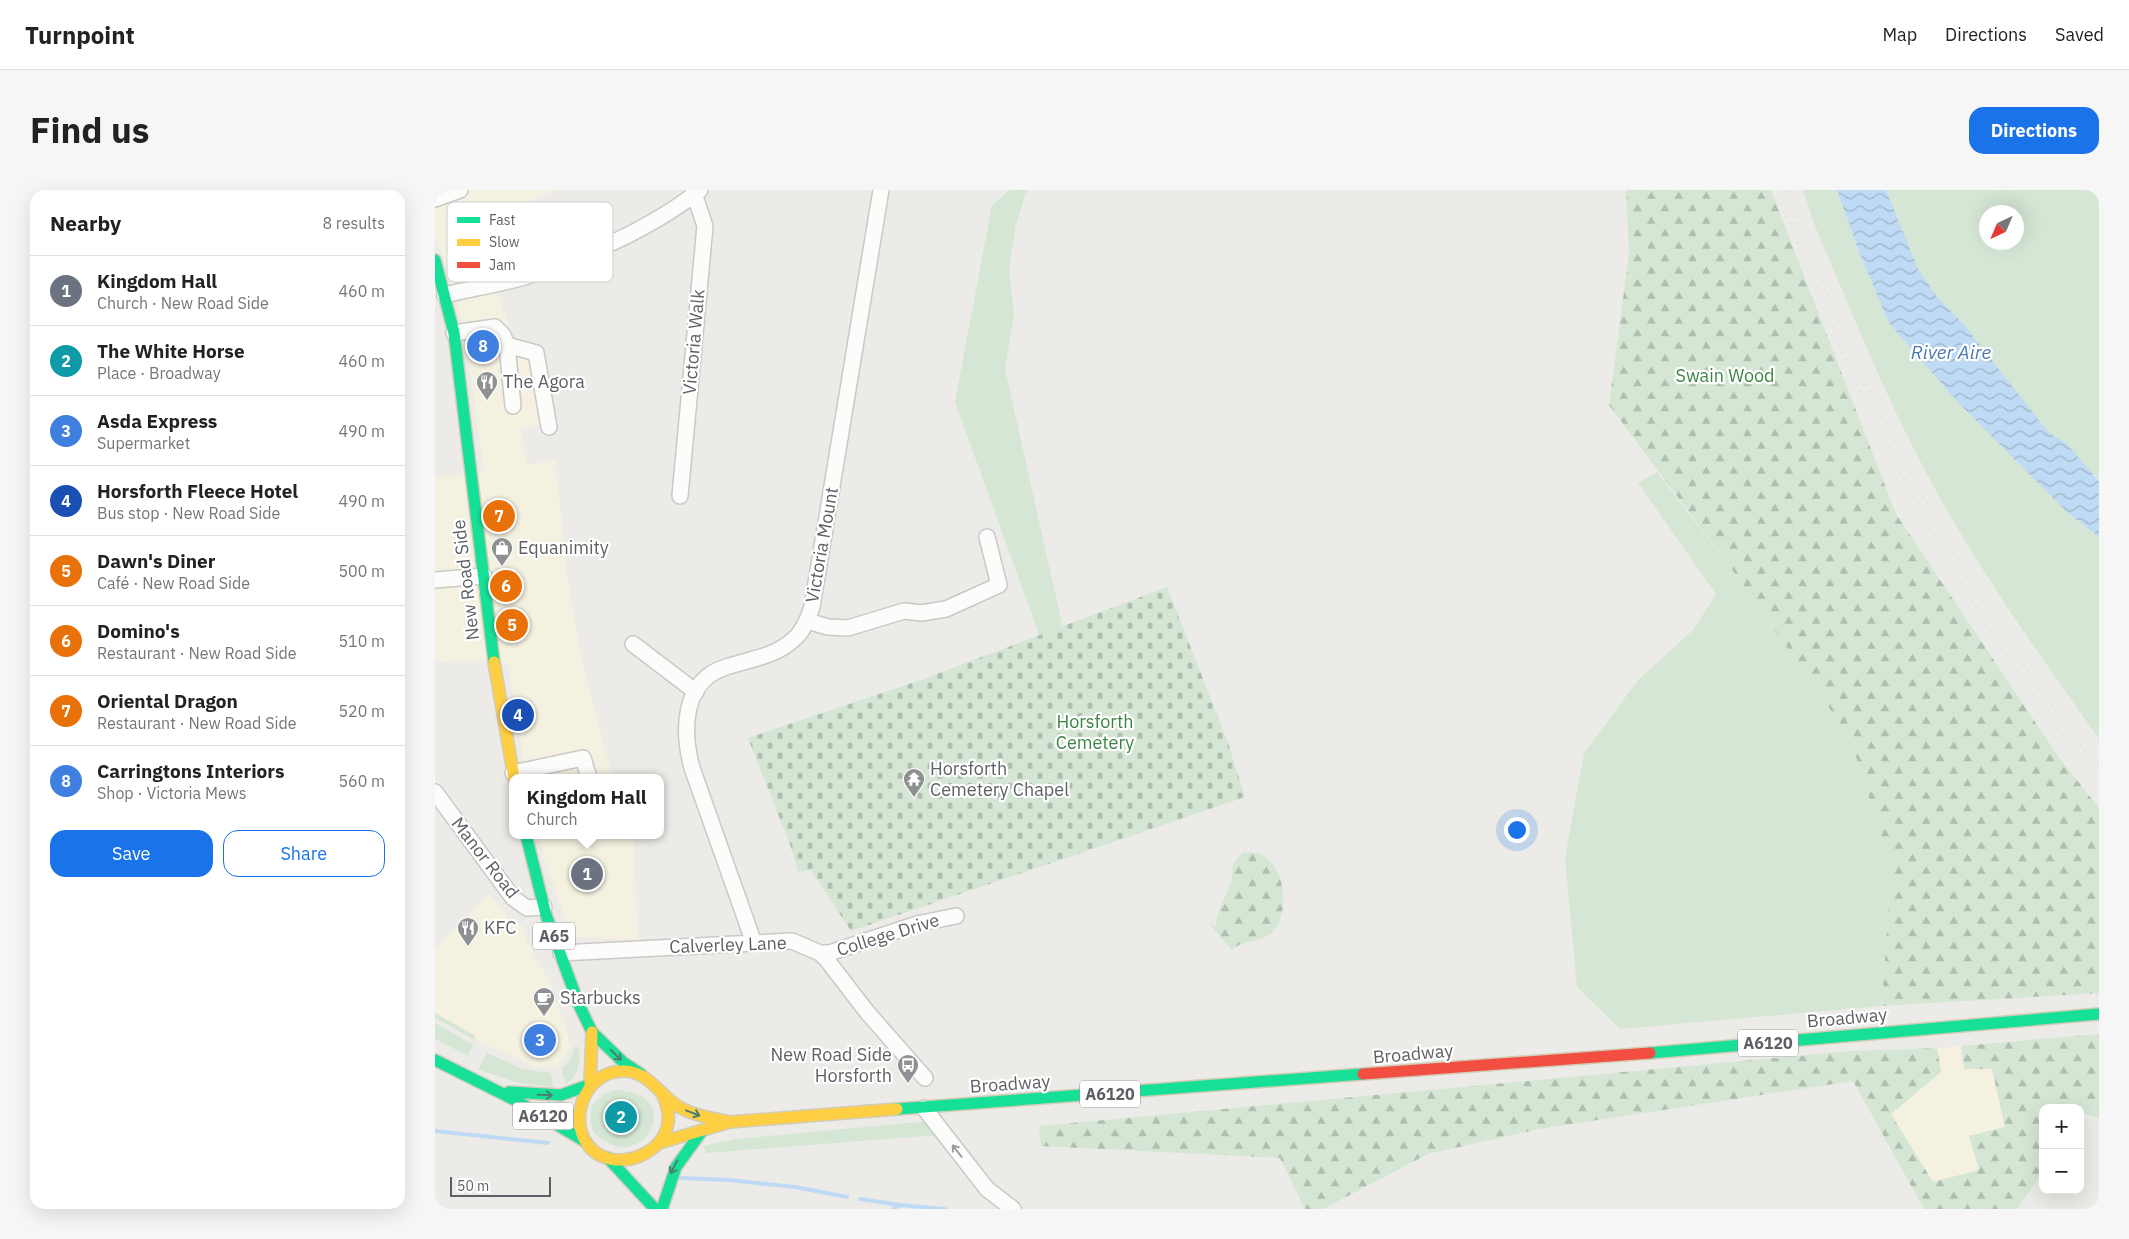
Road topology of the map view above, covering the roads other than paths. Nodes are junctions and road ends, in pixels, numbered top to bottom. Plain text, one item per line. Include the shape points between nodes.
1 (460, 190) edge
2 (881, 190) edge
3 (696, 191) edge
4 (435, 199) edge
5 (613, 241) edge
6 (435, 260) edge
7 (500, 282) edge
8 (445, 295) junction
9 (453, 333) junction
10 (507, 346) junction
11 (513, 406) dead end
12 (549, 427) dead end
13 (680, 496) dead end
14 (987, 537) dead end
15 (484, 576) junction
16 (435, 580) edge
17 (807, 620) junction
18 (633, 644) dead end
19 (696, 692) junction
20 (514, 774) edge
21 (518, 774) edge
22 (588, 774) edge
23 (435, 792) edge
24 (527, 839) edge
25 (544, 907) junction
26 (956, 916) dead end
27 (754, 943) junction
28 (820, 953) junction
29 (561, 954) junction
30 (2099, 1014) edge
31 (593, 1032) junction
32 (435, 1060) edge
33 (641, 1074) junction
34 (925, 1078) dead end
35 (589, 1085) junction
36 (500, 1092) junction
37 (661, 1092) junction
38 (924, 1108) junction
39 (730, 1122) junction
40 (701, 1131) junction
41 (586, 1142) junction
42 (656, 1146) junction
43 (608, 1158) junction
44 (654, 1162) dead end
45 (657, 1190) dead end
46 (655, 1209) edge
47 (660, 1209) edge
48 (1013, 1209) edge

1 - 4 street
2 - 17 street, Victoria Mount via 813,607
3 - 5 street via 653,221
3 - 13 street, Victoria Walk via 705,226
6 - 8 main road, New Road Side
7 - 8 street
8 - 9 main road, New Road Side
9 - 10 street via 495,327 503,334
9 - 15 main road, New Road Side
10 - 11 street
10 - 12 street via 533,351 538,356
14 - 17 street via 999,585 946,609 921,613 904,611 848,628 828,627
15 - 16 street
15 - 20 main road, New Road Side via 492,649
17 - 19 street, Victoria Mount via 794,639 782,649 714,672
18 - 19 street
19 - 27 street, Victoria Mount via 689,702 687,714 688,751
21 - 22 street via 583,758
23 - 25 street, Manor Road via 513,898 527,908
24 - 25 main road, A65
25 - 29 main road, A65
26 - 28 street, College Drive via 917,924 829,953
27 - 28 street, Calverley Lane via 792,941
27 - 29 street, Calverley Lane
28 - 34 street, Calverley Lane
29 - 31 main road, A65 via 579,1005
30 - 38 main road, Broadway / A6120 via 1687,1050
31 -> 33 main road, A65 via 623,1062
31 - 35 main road
32 - 36 main road, A6120
33 - 35 main road via 613,1072
33 - 37 main road
36 -> 35 main road, A6120 via 561,1095
35 - 41 main road via 578,1113
36 - 41 main road, A6120
37 -> 39 main road, A6120 via 677,1106 694,1114
37 - 42 main road via 668,1111 667,1122
38 - 39 main road, Broadway / A6120
48 -> 38 street via 987,1189
39 - 40 main road, A6120
40 - 42 main road, A6120
40 -> 47 main road via 671,1172
41 - 43 main road
42 - 43 main road via 645,1155 629,1160
42 - 44 main road
43 - 46 main road
45 - 47 main road

